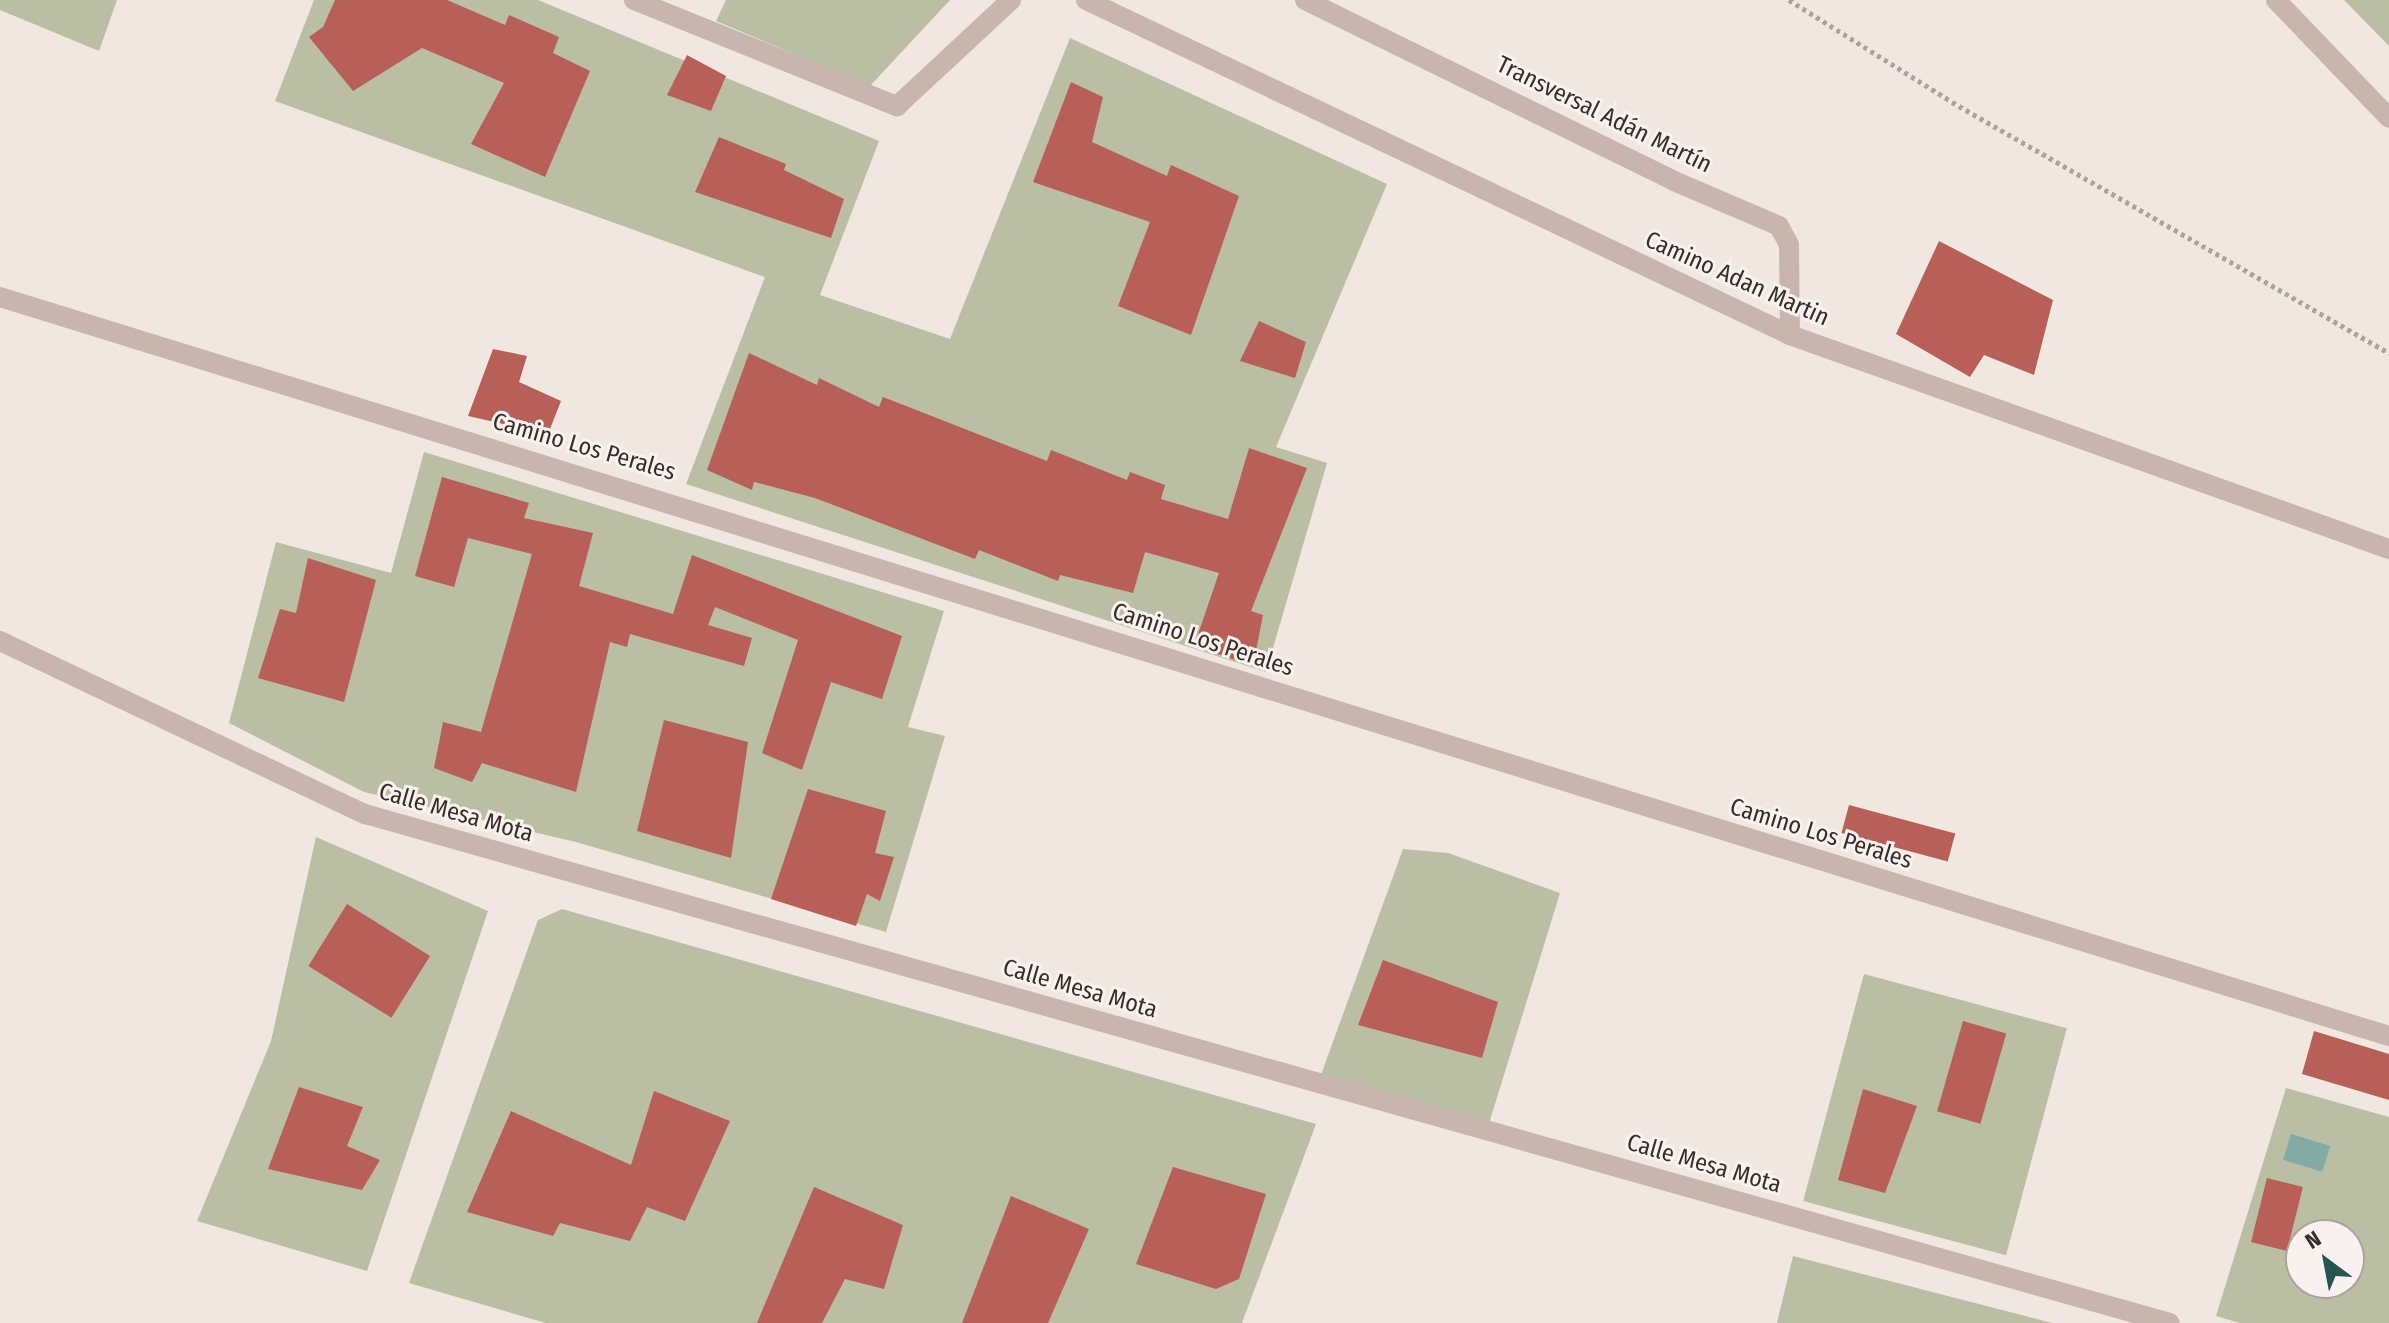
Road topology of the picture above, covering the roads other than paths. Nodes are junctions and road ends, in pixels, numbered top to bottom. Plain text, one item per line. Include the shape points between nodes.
1 (634, 0) edge
2 (1011, 0) edge
3 (1086, 0) edge
4 (1305, 0) edge
5 (2276, 0) edge
6 (2389, 118) edge
7 (0, 297) edge
8 (1790, 335) junction
9 (2389, 549) edge
10 (0, 641) edge
11 (2389, 1036) edge
12 (2170, 1323) edge

1 - 2 street via 897,106
3 - 8 street, Camino Adan Martin
4 - 8 street, Transversal Adán Martín via 1674,181 1779,226 1789,245
5 - 6 street
7 - 11 street, Camino Los Perales via 692,506
8 - 9 street, Camino Adan Martin
10 - 12 street, Calle Mesa Mota via 365,814

